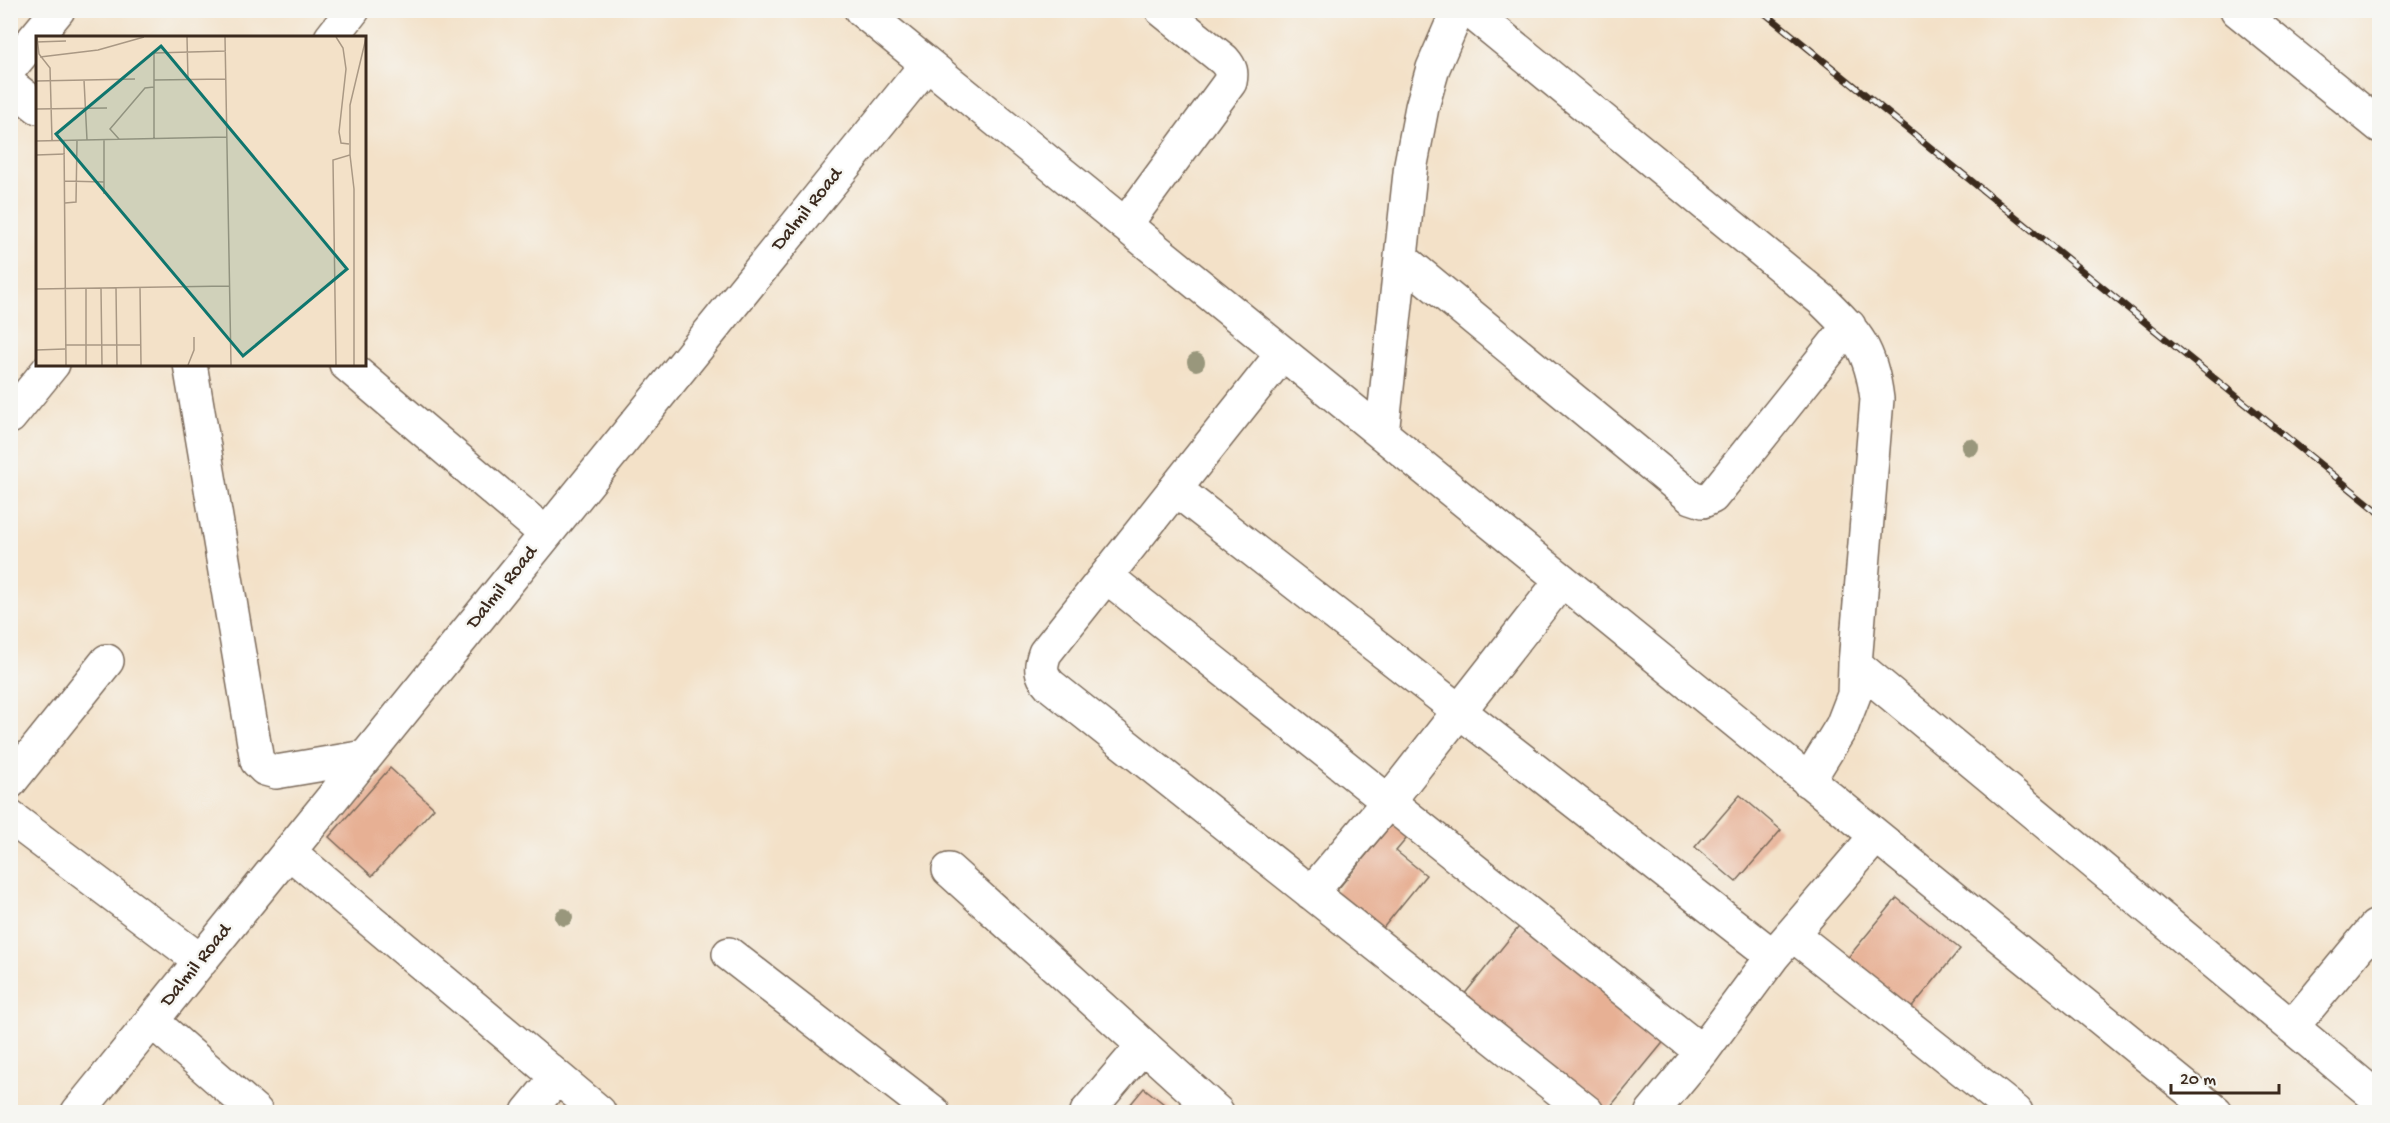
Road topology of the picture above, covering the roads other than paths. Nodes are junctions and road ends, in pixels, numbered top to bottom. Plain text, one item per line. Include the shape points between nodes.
1 (58, 10) edge
2 (353, 10) edge
3 (861, 10) edge
4 (1162, 10) edge
5 (1458, 10) edge
6 (1468, 10) edge
7 (2237, 10) edge
8 (36, 36) edge
9 (333, 36) edge
10 (36, 37) edge
11 (927, 64) junction
12 (10, 68) edge
13 (10, 85) edge
14 (36, 105) edge
15 (2379, 126) edge
16 (1125, 225) junction
17 (1401, 258) junction
18 (1849, 326) junction
19 (1283, 353) junction
20 (51, 366) edge
21 (190, 366) edge
22 (348, 366) edge
23 (10, 417) edge
24 (1382, 434) junction
25 (1175, 489) junction
26 (546, 534) junction
27 (1106, 576) junction
28 (1562, 580) junction
29 (107, 661) dead end
30 (1855, 664) junction
31 (1458, 711) junction
32 (365, 757) junction
33 (1808, 781) junction
34 (10, 782) edge
35 (1388, 802) junction
36 (10, 817) edge
37 (1876, 836) junction
38 (289, 852) junction
39 (949, 870) dead end
40 (1311, 893) junction
41 (2375, 927) dead end
42 (1783, 945) junction
43 (729, 954) dead end
44 (201, 961) junction
45 (152, 1021) junction
46 (2292, 1028) junction
47 (1143, 1046) junction
48 (1702, 1052) junction
49 (557, 1077) junction
50 (2379, 1100) edge
51 (86, 1110) edge
52 (256, 1113) edge
53 (528, 1113) edge
54 (599, 1113) edge
55 (933, 1113) edge
56 (1087, 1113) edge
57 (1216, 1113) edge
58 (1587, 1113) edge
59 (1652, 1113) edge
60 (2016, 1113) edge
61 (2216, 1113) edge

1 - 8 street
2 - 9 street
3 - 11 street
4 - 16 street via 1224,60 1232,75
5 - 17 street via 1433,68 1422,107 1411,164
6 - 18 street
7 - 15 street
10 - 12 street
11 - 16 street
11 - 26 street, Dalmil Road
13 - 14 street
16 - 19 street
17 - 18 street via 1691,497 1703,501 1712,497
17 - 24 street
18 - 30 street via 1874,372 1877,399
19 - 24 street
19 - 25 street
20 - 23 street
21 - 32 street via 257,761 276,772
22 - 26 street
24 - 28 street
25 - 27 street
25 - 31 street
26 - 32 street, Dalmil Road
27 - 35 street
27 - 40 street via 1045,653 1042,676
28 - 31 street
28 - 33 street
29 - 34 street
30 - 33 street via 1854,695 1842,726
30 - 46 street
31 - 35 street
31 - 42 street
32 - 38 street, Dalmil Road
33 - 37 street
35 - 40 street
35 - 48 street
36 - 44 street
37 - 42 street
37 - 61 street
38 - 44 street, Dalmil Road
38 - 49 street
39 - 47 street
40 - 58 street
41 - 46 street
42 - 48 street
42 - 60 street
43 - 55 street
44 - 45 street, Dalmil Road
45 - 51 street, Dalmil Road
45 - 52 street
46 - 50 street
47 - 56 street
47 - 57 street
48 - 59 street
49 - 53 street
49 - 54 street

